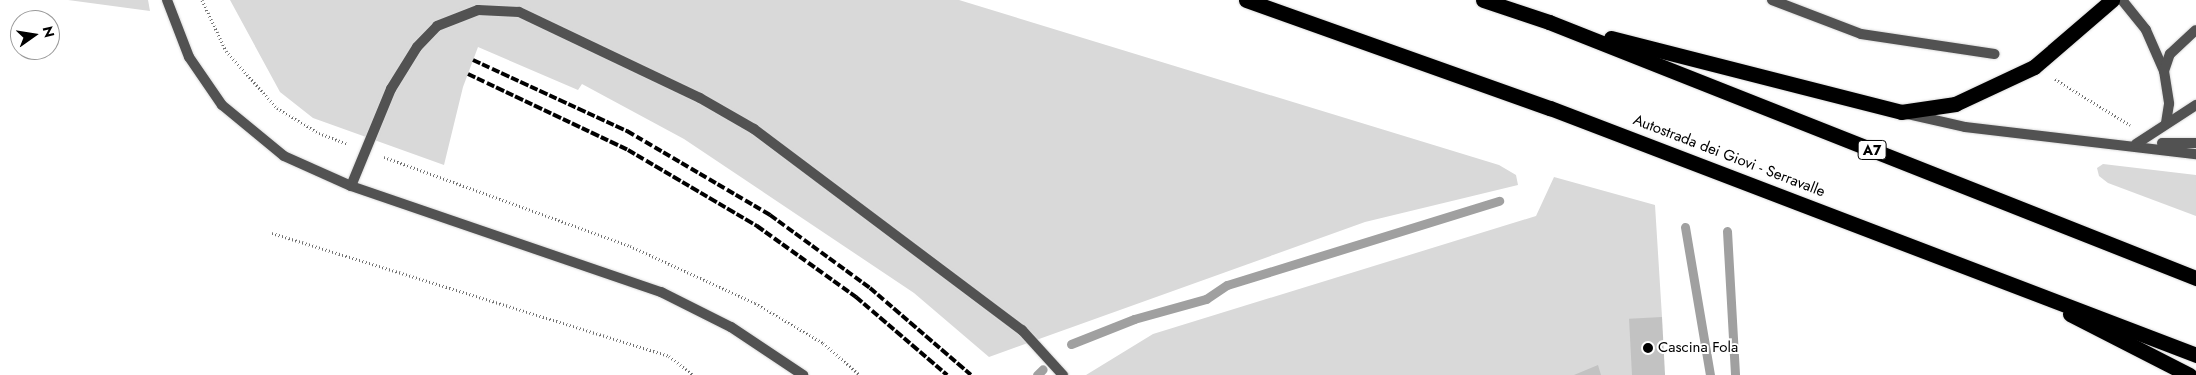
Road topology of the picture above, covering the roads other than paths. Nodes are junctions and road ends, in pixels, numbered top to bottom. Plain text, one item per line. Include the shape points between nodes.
1 (167, 0) edge
2 (1246, 0) edge
3 (1483, 0) edge
4 (1772, 0) edge
5 (2112, 0) edge
6 (2122, 0) edge
7 (1549, 22) junction
8 (2196, 30) edge
9 (1995, 54) dead end
10 (2164, 71) junction
11 (2196, 105) edge
12 (1902, 112) junction
13 (2166, 124) junction
14 (2196, 143) edge
15 (2136, 144) junction
16 (2196, 154) edge
17 (351, 186) junction
18 (1990, 273) junction
19 (2196, 278) edge
20 (2196, 355) edge
21 (803, 375) edge
22 (1063, 375) edge
23 (2188, 375) edge

1 - 17 street via 189,57 222,105 284,156
2 - 18 highway, Autostrada dei Giovi - Serravalle via 1550,108
3 - 7 highway, A7
4 - 9 street via 1861,34
5 - 12 highway via 2034,67 1955,104
6 - 10 street via 2146,30
7 - 12 highway
7 - 19 highway, A7
8 - 10 street via 2170,54
10 - 13 street via 2169,104
11 - 13 street
12 - 15 street via 1965,126
13 - 15 street
14 - 15 street
15 - 16 street
17 - 21 street via 662,292 731,327
17 - 22 street via 401,70 437,26 478,10 519,12 700,98 754,129 1022,330
18 - 20 highway, Autostrada dei Giovi - Serravalle
18 - 23 highway

